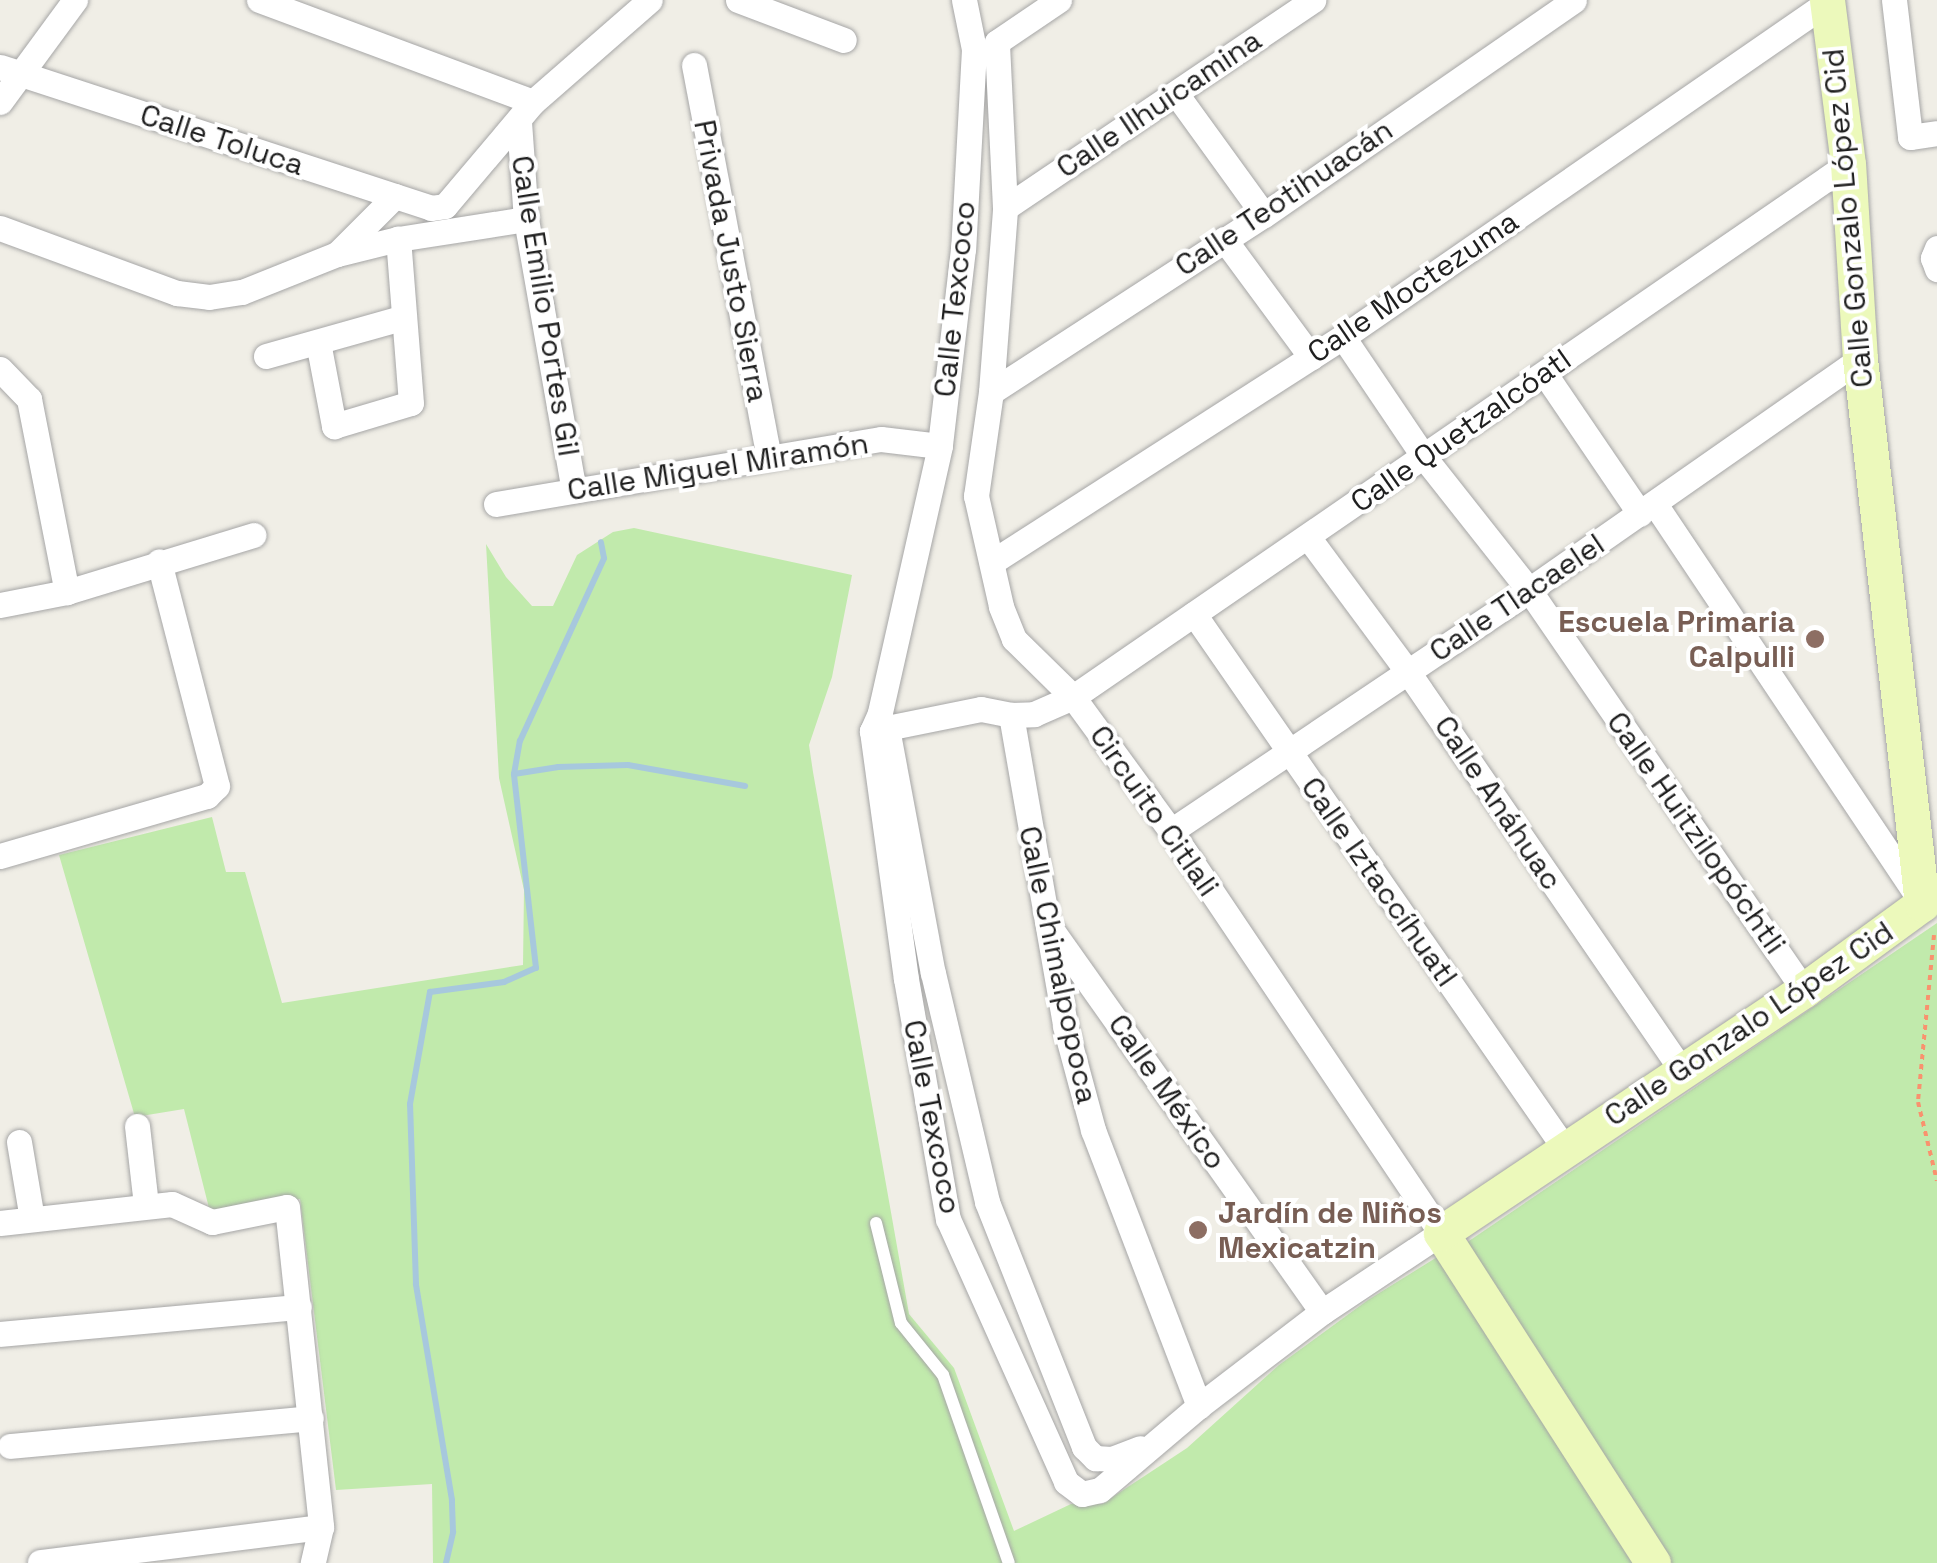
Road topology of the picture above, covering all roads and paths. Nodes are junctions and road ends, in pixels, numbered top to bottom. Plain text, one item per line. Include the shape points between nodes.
1 (75, 0) edge
2 (260, 0) edge
3 (650, 0) edge
4 (738, 0) edge
5 (964, 0) edge
6 (1059, 0) edge
7 (1313, 0) edge
8 (1574, 0) edge
9 (1894, 0) edge
10 (1827, 1) edge
11 (844, 40) dead end
12 (694, 64) dead end
13 (11, 71) edge
14 (1176, 95) junction
15 (0, 102) edge
16 (526, 112) junction
17 (1937, 133) edge
18 (1848, 164) junction
19 (394, 196) junction
20 (1005, 208) junction
21 (1264, 214) junction
22 (526, 219) junction
23 (0, 228) edge
24 (1224, 238) junction
25 (398, 239) junction
26 (1937, 248) edge
27 (337, 254) junction
28 (1937, 268) edge
29 (401, 318) junction
30 (1343, 336) junction
31 (318, 342) junction
32 (266, 356) dead end
33 (1311, 357) junction
34 (1860, 359) junction
35 (0, 369) edge
36 (1545, 374) junction
37 (991, 392) junction
38 (940, 446) junction
39 (1424, 457) junction
40 (769, 458) junction
41 (574, 490) junction
42 (496, 504) dead end
43 (1648, 509) junction
44 (254, 534) dead end
45 (1308, 537) junction
46 (159, 562) junction
47 (992, 562) junction
48 (1529, 590) junction
49 (67, 592) junction
50 (0, 606) edge
51 (1194, 614) junction
52 (1408, 672) junction
53 (1073, 697) junction
54 (1010, 715) junction
55 (880, 724) junction
56 (1289, 753) junction
57 (1171, 831) junction
58 (0, 856) edge
59 (1928, 920) junction
60 (1046, 921) junction
61 (1804, 990) junction
62 (1683, 1072) junction
63 (137, 1126) dead end
64 (19, 1142) dead end
65 (1565, 1149) junction
66 (1937, 1180) edge
67 (146, 1205) junction
68 (32, 1220) junction
69 (0, 1223) edge
70 (876, 1223) dead end
71 (1442, 1233) junction
72 (299, 1307) junction
73 (1322, 1312) junction
74 (0, 1334) edge
75 (1199, 1406) junction
76 (311, 1418) junction
77 (1163, 1439) junction
78 (10, 1446) dead end
79 (1082, 1494) joint
80 (321, 1527) junction
81 (40, 1562) edge
82 (313, 1563) edge
83 (1009, 1563) edge
84 (1653, 1563) edge

1 - 13 street
2 - 16 street
3 - 16 street
4 - 11 street
5 - 38 street, Calle Texcoco via 974,49
6 - 20 street, Circuito Citlali via 997,42
7 - 14 street, Calle Ilhuicamina
8 - 21 street, Calle Teotihuacán
9 - 17 street via 1910,138
10 - 18 street, Calle Gonzalo López Cid
10 - 30 street, Calle Moctezuma
12 - 40 street, Privada Justo Sierra
13 - 15 street
13 - 19 street, Calle Toluca
14 - 20 street, Calle Ilhuicamina
14 - 21 street
16 - 19 street, Calle Toluca via 446,206
16 - 22 street, Calle Emilio Portes Gil
18 - 34 street, Calle Gonzalo López Cid
18 - 36 street, Calle Quetzalcóatl
19 - 27 street
20 - 37 street, Circuito Citlali
21 - 24 street, Calle Teotihuacán
22 - 25 street
22 - 41 street, Calle Emilio Portes Gil
23 - 27 street via 177,294 209,297 242,292
24 - 33 street
24 - 37 street, Calle Teotihuacán
25 - 27 street
25 - 29 street
26 - 28 street
29 - 31 street
29 - 31 street via 411,404 334,426
30 - 33 street, Calle Moctezuma
30 - 39 street, Calle Huitzilopóchtli
31 - 32 street
33 - 47 street, Calle Moctezuma
34 - 43 street, Calle Tlacaelel
34 - 59 street, Calle Gonzalo López Cid
35 - 49 street via 29,399
36 - 39 street, Calle Quetzalcóatl
36 - 43 street
37 - 47 street, Circuito Citlali via 976,496
38 - 40 street, Calle Miguel Miramón via 881,439
38 - 55 street, Calle Texcoco
39 - 45 street, Calle Quetzalcóatl
39 - 48 street, Calle Huitzilopóchtli
40 - 41 street, Calle Miguel Miramón
41 - 42 street, Calle Miguel Miramón
43 - 48 street, Calle Tlacaelel
43 - 59 street
44 - 46 street
45 - 51 street, Calle Quetzalcóatl
45 - 52 street, Calle Anáhuac
46 - 49 street
46 - 58 street via 217,786 206,796
47 - 53 street, Circuito Citlali via 1014,639
48 - 52 street, Calle Tlacaelel
48 - 61 street, Calle Huitzilopóchtli
49 - 50 street
51 - 53 street, Calle Quetzalcóatl
51 - 56 street, Calle Iztaccíhuatl
52 - 56 street, Calle Tlacaelel
52 - 62 street, Calle Anáhuac
53 - 54 street, Calle Quetzalcóatl via 1034,714
53 - 57 street, Circuito Citlali
54 - 55 street via 981,708
54 - 60 street, Calle Chimalpopoca
55 - 77 street, Calle Texcoco via 988,1202 1084,1447 1095,1458 1112,1459
55 - 79 street, Calle Texcoco via 906,979 948,1219 1066,1482
56 - 57 street, Calle Tlacaelel
56 - 65 street, Calle Iztaccíhuatl
57 - 71 street, Circuito Citlali
59 - 61 street, Calle Gonzalo López Cid
59 - 66 path via 1918,1102
60 - 73 street, Calle México
60 - 75 street, Calle Chimalpopoca via 1064,1026 1093,1130
61 - 62 street, Calle Gonzalo López Cid
62 - 65 street, Calle Gonzalo López Cid
63 - 67 street
64 - 68 street
65 - 71 street, Calle Gonzalo López Cid
67 - 68 street
67 - 72 street via 172,1204 212,1222 287,1207
68 - 69 street
70 - 83 lane via 901,1323 943,1375
71 - 73 street, Calle Gonzalo López Cid
71 - 84 street, Circuito Citlali
72 - 74 street
72 - 76 street
73 - 75 street, Calle Gonzalo López Cid
75 - 77 street, Calle Gonzalo López Cid
76 - 78 street
76 - 80 street
77 - 79 street, Calle Gonzalo López Cid via 1100,1490
80 - 81 street
80 - 82 street

